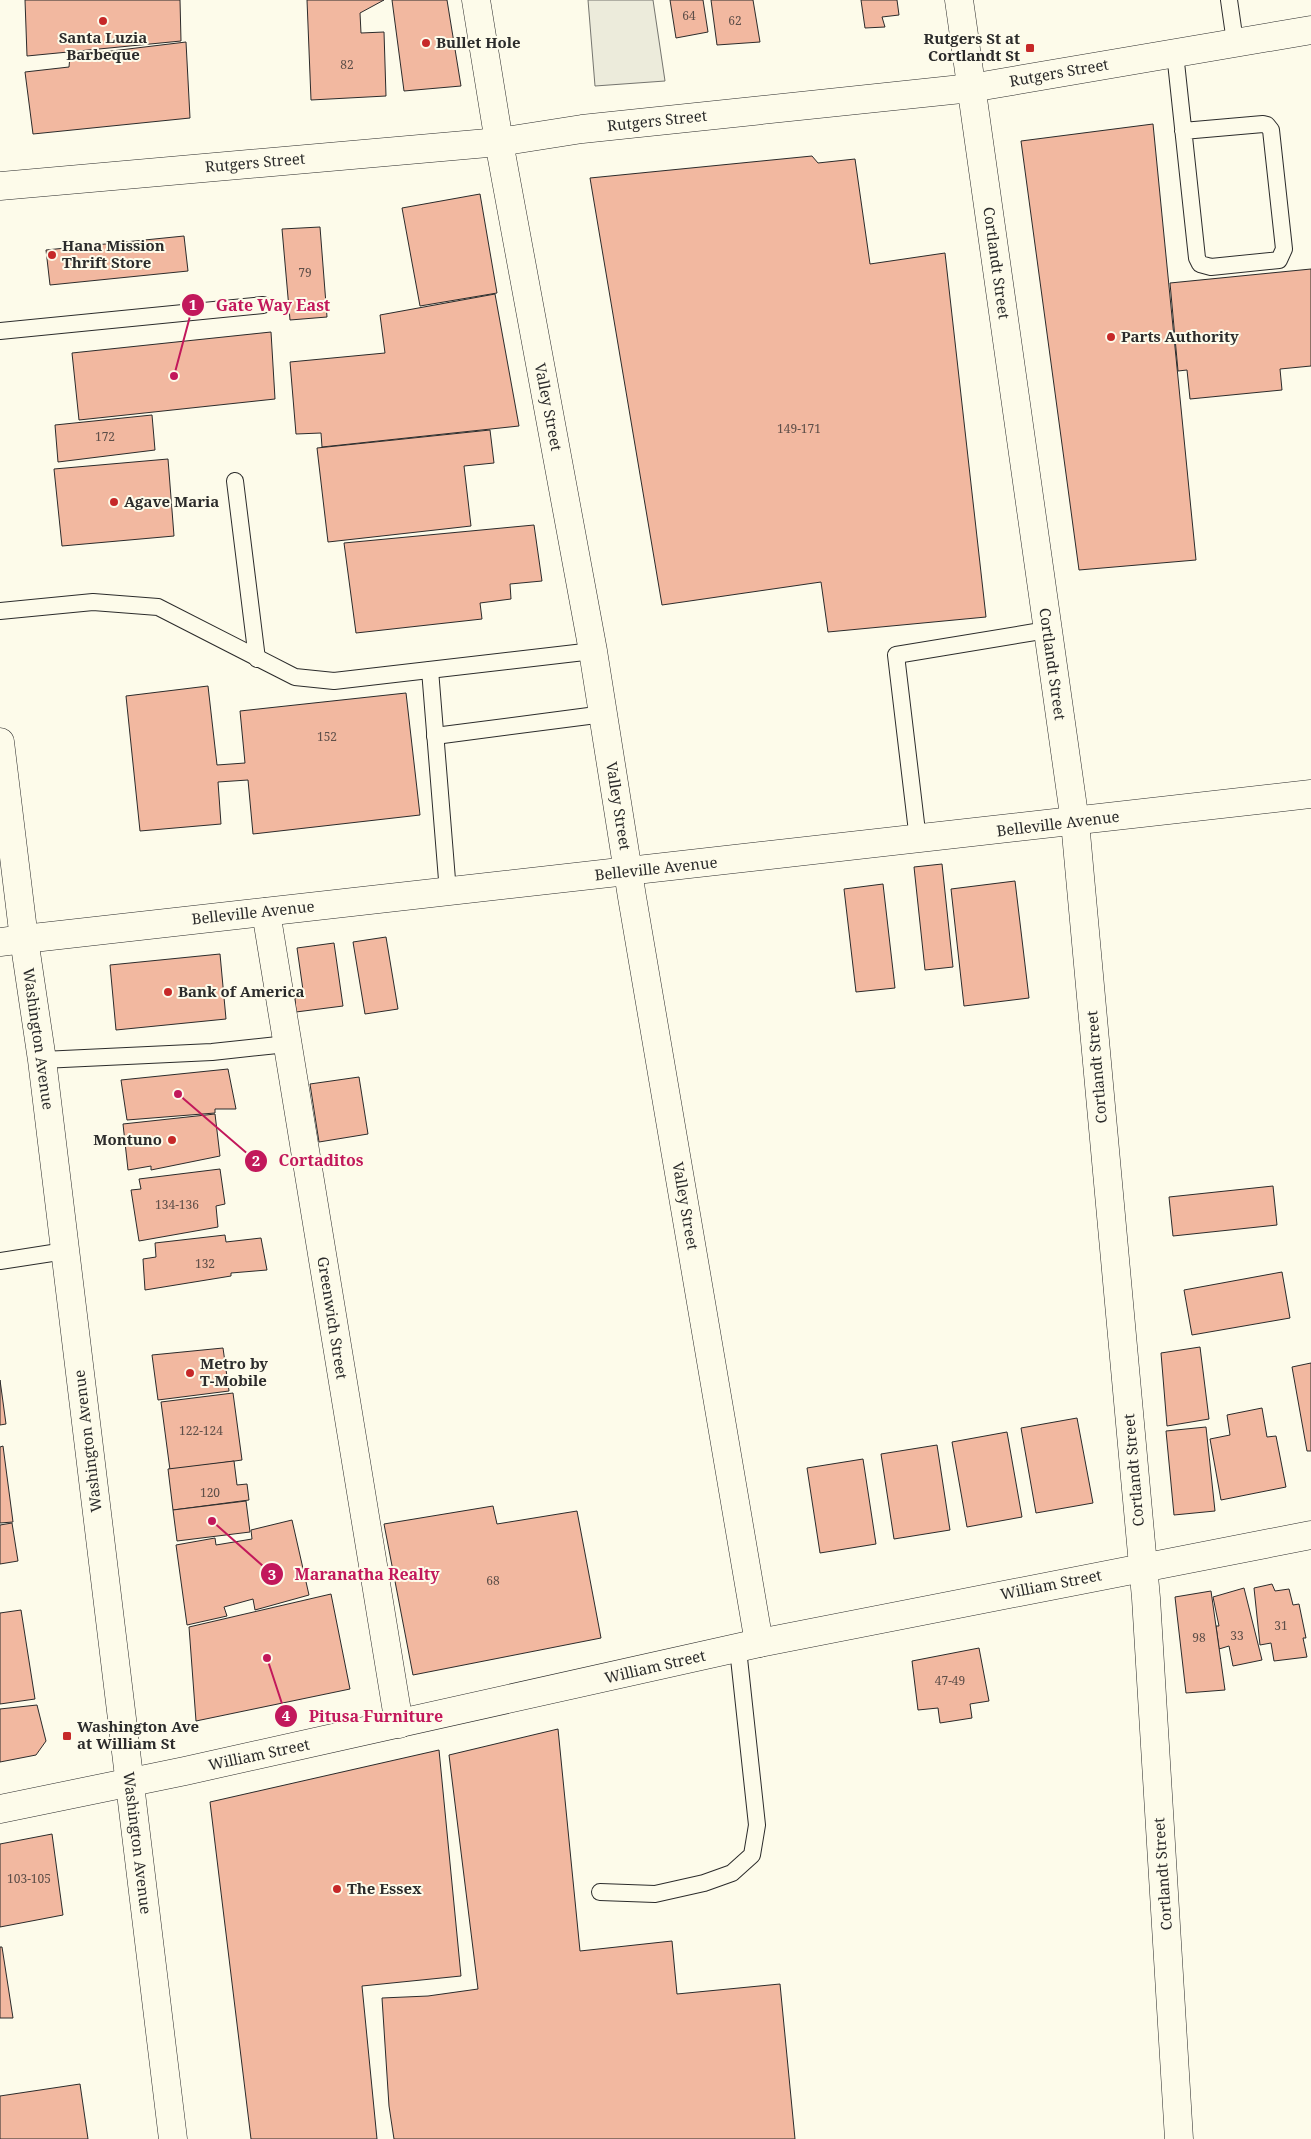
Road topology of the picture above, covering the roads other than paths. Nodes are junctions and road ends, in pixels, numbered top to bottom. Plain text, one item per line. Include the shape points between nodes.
1 (476, 0) edge
2 (959, 0) edge
3 (1229, 0) edge
4 (1311, 30) edge
5 (1235, 42) junction
6 (1174, 53) junction
7 (971, 88) junction
8 (1183, 131) junction
9 (499, 142) junction
10 (0, 186) edge
11 (263, 305) dead end
12 (0, 331) edge
13 (235, 481) dead end
14 (0, 611) edge
15 (1047, 630) junction
16 (594, 651) junction
17 (257, 659) junction
18 (430, 670) junction
19 (604, 714) junction
20 (435, 736) junction
21 (0, 742) edge
22 (1311, 794) edge
23 (1075, 822) junction
24 (918, 840) junction
25 (628, 871) junction
26 (448, 892) junction
27 (266, 912) junction
28 (12, 940) edge
29 (287, 1044) junction
30 (42, 1060) junction
31 (65, 1251) junction
32 (0, 1261) edge
33 (1311, 1535) edge
34 (1143, 1566) junction
35 (749, 1646) junction
36 (399, 1724) junction
37 (129, 1783) junction
38 (0, 1809) edge
39 (600, 1892) dead end
40 (173, 2139) edge
41 (1179, 2139) edge

1 - 9 street, Valley Street
2 - 7 street, Cortlandt Street
3 - 5 lane
4 - 5 street, Rutgers Street
5 - 6 street, Rutgers Street
6 - 7 street, Rutgers Street
6 - 8 lane
7 - 9 street, Rutgers Street via 592,128
7 - 15 street, Cortlandt Street
8 - 8 lane via 1200,264 1211,267 1279,260 1284,249 1272,135 1267,125
9 - 10 street, Rutgers Street
9 - 16 street, Valley Street
11 - 12 lane
13 - 17 lane
14 - 17 lane via 94,602 158,607
15 - 23 street, Cortlandt Street
15 - 24 lane via 896,655
16 - 18 lane
16 - 19 street, Valley Street
17 - 18 lane via 295,677 334,681
18 - 20 lane
19 - 20 lane
19 - 25 street, Valley Street
20 - 26 lane
21 - 28 street, Washington Avenue
22 - 23 street, Belleville Avenue
23 - 24 street, Belleville Avenue
23 - 34 street, Cortlandt Street
24 - 25 street, Belleville Avenue
25 - 26 street, Belleville Avenue
25 - 35 street, Valley Street
26 - 27 street, Belleville Avenue
27 - 28 street, Belleville Avenue
27 - 29 street, Greenwich Street
28 - 30 street, Washington Avenue
29 - 30 lane via 212,1052
29 - 36 street, Greenwich Street
30 - 31 street, Washington Avenue
31 - 32 lane
31 - 37 street, Washington Avenue
33 - 34 street, William Street
34 - 35 street, William Street
34 - 41 street, Cortlandt Street
35 - 36 street, William Street
35 - 39 lane via 757,1826 752,1855 732,1873 704,1883 655,1894
36 - 37 street, William Street
37 - 38 street, William Street
37 - 40 street, Washington Avenue

